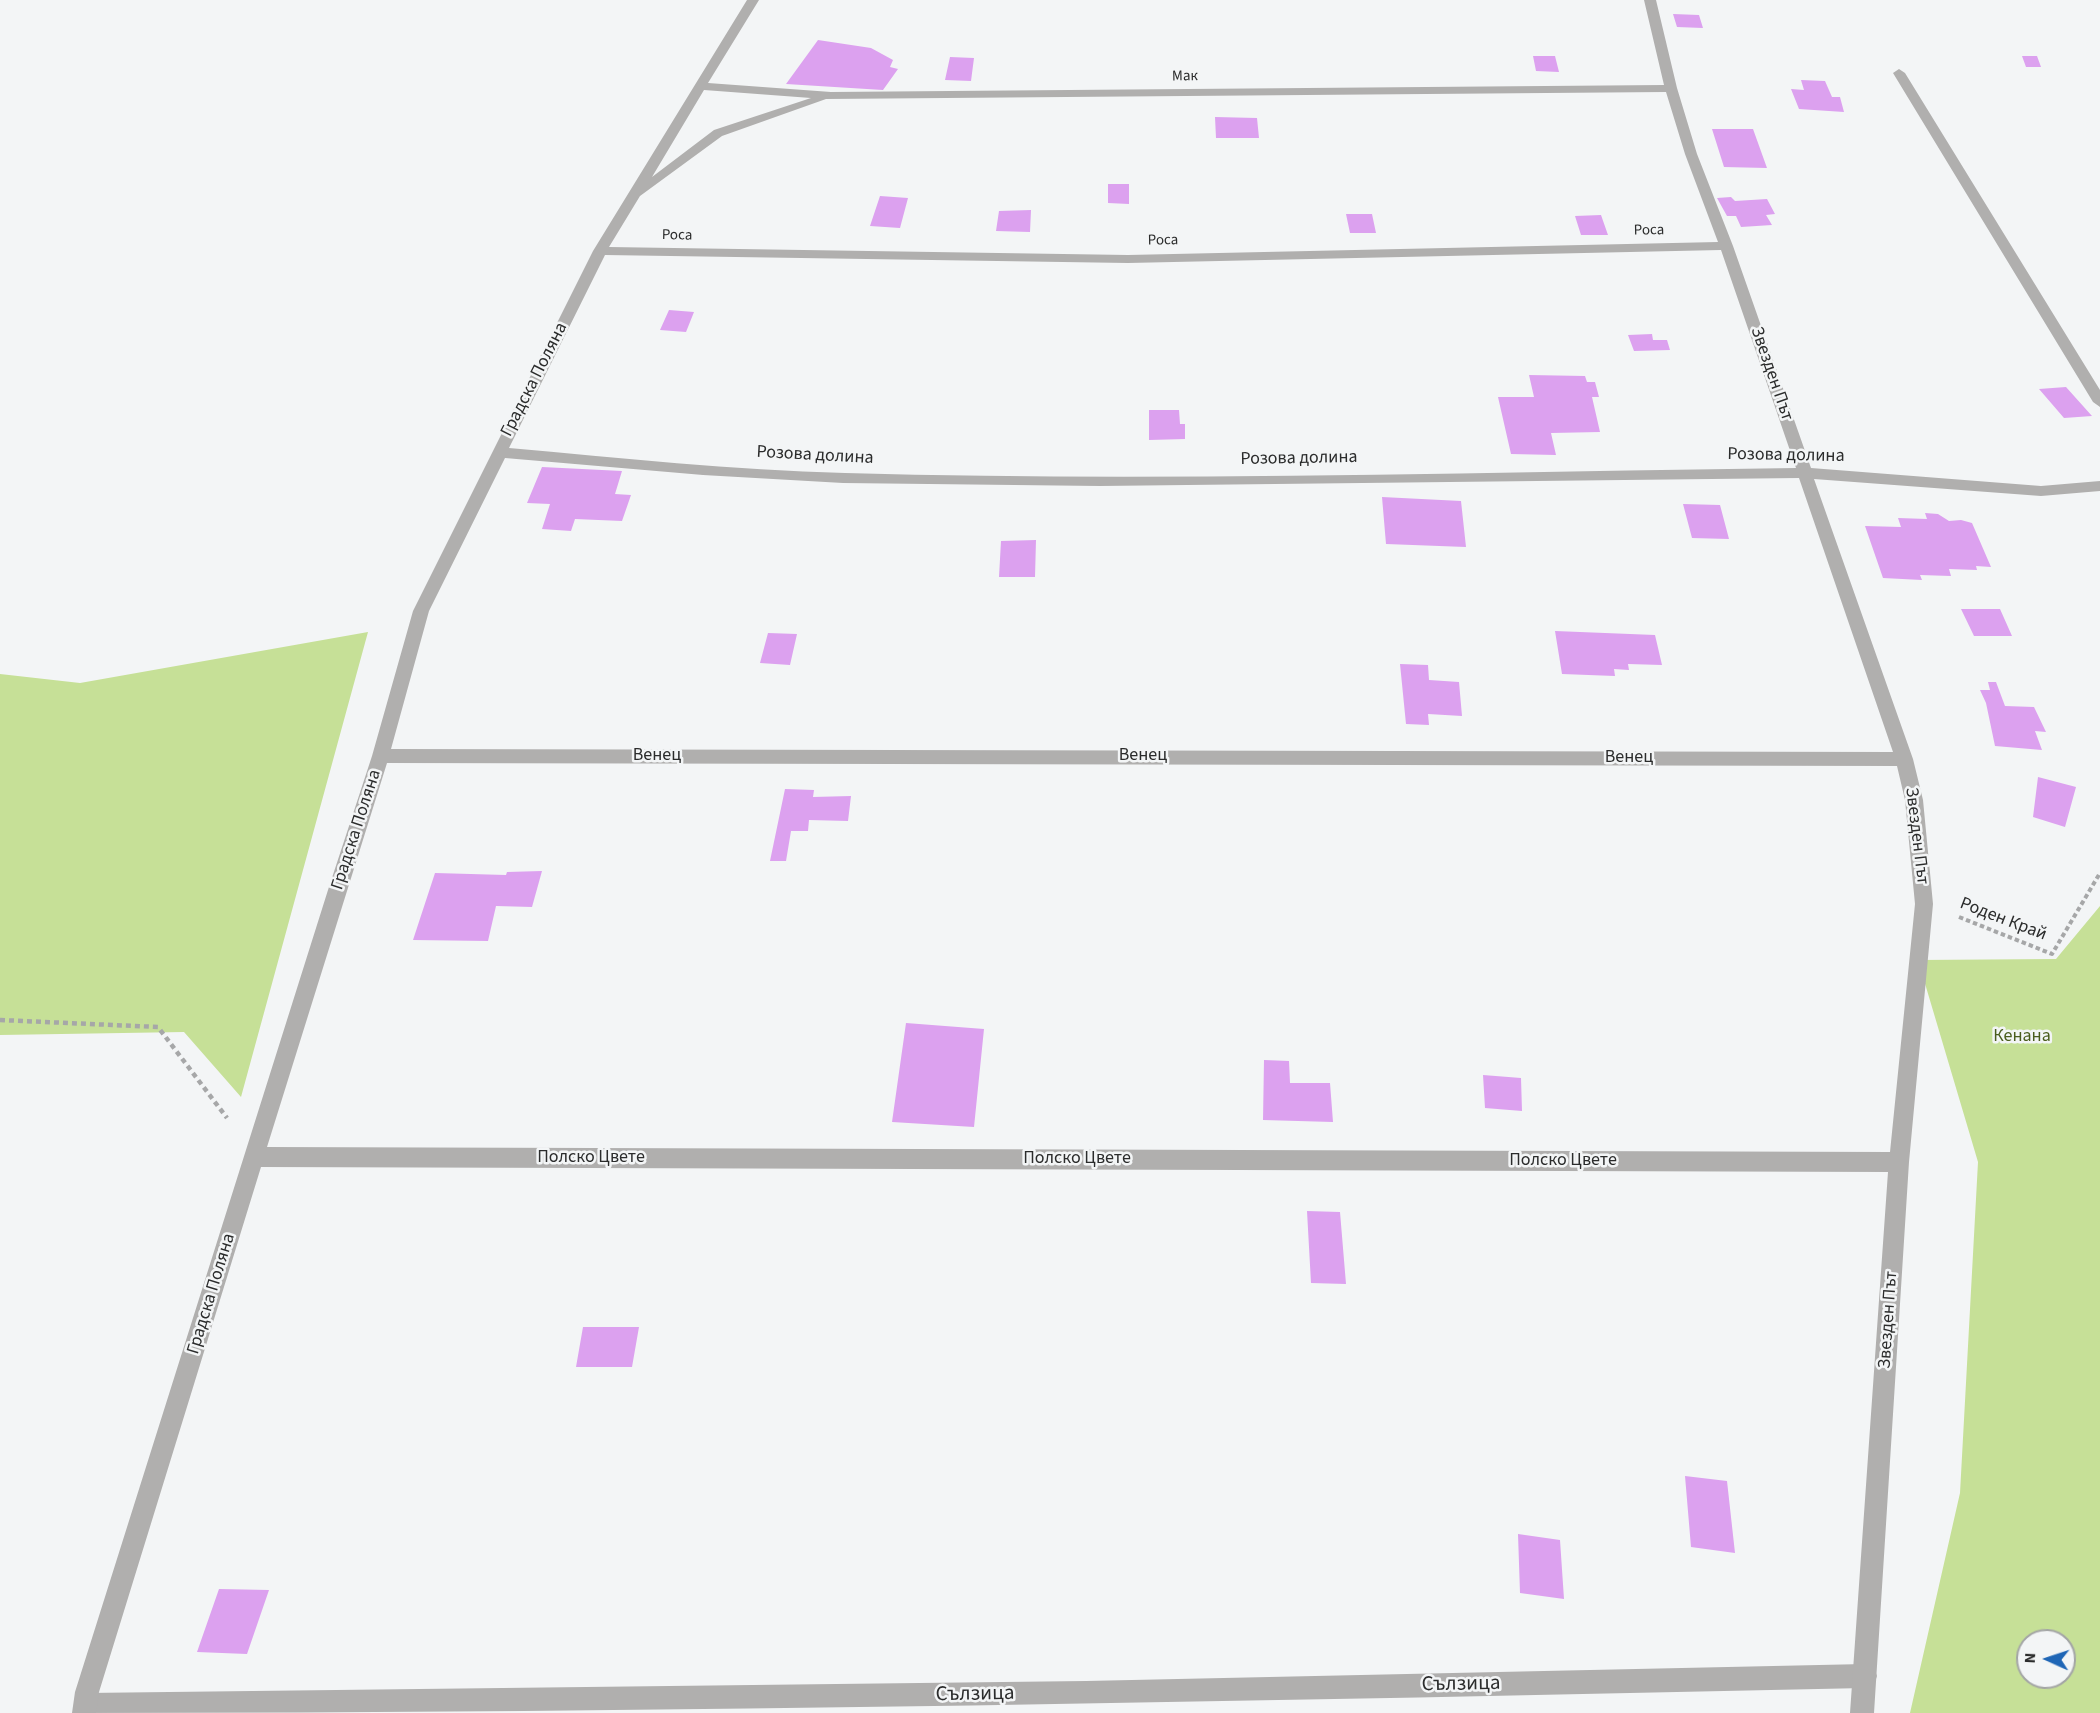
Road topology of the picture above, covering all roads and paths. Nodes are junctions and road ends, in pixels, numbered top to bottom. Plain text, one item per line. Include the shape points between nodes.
1 (753, 0) edge
2 (1650, 0) edge
3 (1899, 73) dead end
4 (700, 86) junction
5 (1671, 88) junction
6 (831, 96) junction
7 (630, 198) junction
8 (1726, 246) junction
9 (600, 252) junction
10 (2100, 402) edge
11 (499, 453) junction
12 (1806, 473) junction
13 (2100, 486) edge
14 (381, 756) junction
15 (1904, 759) junction
16 (2100, 873) edge
17 (1924, 904) junction
18 (0, 1020) edge
19 (255, 1157) junction
20 (1899, 1162) junction
21 (1865, 1676) junction
22 (85, 1709) edge
23 (1862, 1713) edge

1 - 4 street, Градска Поляна
2 - 5 street, Звезден Път
3 - 10 street
4 - 6 street, Мак
4 - 7 street, Градска Поляна
5 - 6 street, Мак
5 - 8 street, Звезден Път
6 - 7 street via 718,134
7 - 9 street, Градска Поляна
8 - 9 street, Роса via 1128,259
8 - 12 street, Звезден Път
9 - 11 street, Градска Поляна
11 - 12 street, Розова долина via 843,478 1100,481
11 - 14 street, Градска Поляна via 421,611
12 - 13 street, Розова долина via 2041,491
12 - 15 street, Звезден Път
14 - 15 street, Венец
14 - 19 street, Градска Поляна
15 - 17 street, Звезден Път via 1914,800
16 - 17 path, Роден Край via 2052,954
17 - 20 street, Звезден Път
18 - 19 path via 158,1027
19 - 20 street, Полско Цвете
19 - 22 street, Градска Поляна
20 - 21 street, Звезден Път
21 - 22 street, Сълзица via 1086,1694
21 - 23 street, Звезден Път

